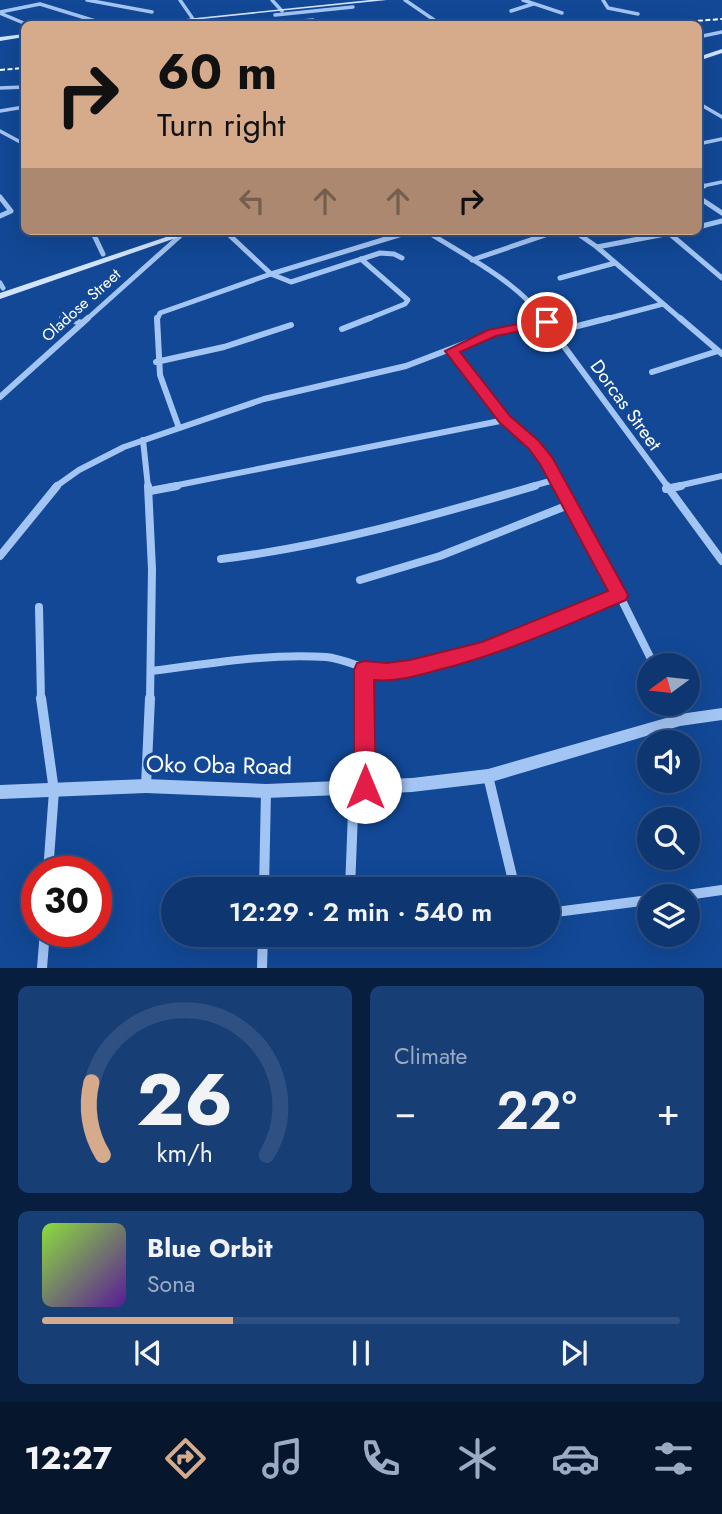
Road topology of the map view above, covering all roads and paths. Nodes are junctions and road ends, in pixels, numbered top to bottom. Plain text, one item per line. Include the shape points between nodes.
1 (87, 0) edge
2 (180, 0) edge
3 (272, 0) edge
4 (387, 0) edge
5 (405, 0) edge
6 (523, 0) edge
7 (603, 0) edge
8 (533, 3) junction
9 (353, 7) dead end
10 (309, 10) junction
11 (282, 11) junction
12 (152, 12) dead end
13 (511, 12) dead end
14 (0, 13) edge
15 (562, 13) dead end
16 (638, 14) dead end
17 (275, 15) dead end
18 (193, 19) junction
19 (95, 21) edge
20 (172, 21) edge
21 (194, 21) edge
22 (312, 21) edge
23 (436, 21) edge
24 (21, 22) edge
25 (722, 32) edge
26 (702, 36) edge
27 (21, 37) edge
28 (0, 40) edge
29 (722, 50) edge
30 (702, 56) edge
31 (21, 87) edge
32 (0, 88) edge
33 (702, 105) edge
34 (21, 108) edge
35 (0, 111) edge
36 (722, 116) edge
37 (0, 131) edge
38 (722, 139) edge
39 (21, 142) edge
40 (702, 143) edge
41 (722, 183) edge
42 (702, 186) edge
43 (0, 197) edge
44 (702, 200) edge
45 (722, 213) edge
46 (0, 216) edge
47 (722, 221) edge
48 (702, 226) edge
49 (94, 235) edge
50 (168, 235) edge
51 (169, 235) edge
52 (175, 235) edge
53 (229, 235) edge
54 (399, 235) edge
55 (433, 235) edge
56 (545, 235) edge
57 (580, 235) edge
58 (664, 235) edge
59 (671, 235) edge
60 (597, 247) junction
61 (103, 254) junction
62 (402, 258) dead end
63 (361, 259) junction
64 (472, 260) junction
65 (615, 263) junction
66 (271, 274) junction
67 (560, 278) dead end
68 (722, 278) edge
69 (1, 289) edge
70 (663, 304) junction
71 (62, 318) dead end
72 (547, 322) junction
73 (82, 323) junction
74 (291, 325) dead end
75 (342, 329) dead end
76 (554, 332) junction
77 (452, 351) junction
78 (720, 352) edge
79 (156, 362) junction
80 (652, 372) dead end
81 (0, 397) edge
82 (505, 419) junction
83 (179, 428) junction
84 (143, 440) junction
85 (722, 476) edge
86 (557, 479) junction
87 (666, 489) junction
88 (150, 491) junction
89 (571, 504) junction
90 (0, 556) edge
91 (221, 559) dead end
92 (722, 561) edge
93 (360, 580) dead end
94 (619, 595) junction
95 (38, 607) dead end
96 (648, 653) edge
97 (364, 670) junction
98 (151, 671) junction
99 (722, 714) edge
100 (678, 716) edge
101 (680, 720) junction
102 (488, 776) junction
103 (146, 786) junction
104 (360, 787) junction
105 (54, 791) junction
106 (266, 791) junction
107 (0, 792) edge
108 (49, 856) edge
109 (264, 877) edge
110 (351, 877) edge
111 (512, 877) edge
112 (722, 890) edge
113 (700, 893) edge
114 (637, 902) edge
115 (560, 911) edge
116 (44, 947) edge
117 (263, 947) edge
118 (43, 968) edge
119 (262, 968) edge

1 - 12 street
2 - 18 street
3 - 11 street
4 - 10 main road
4 - 11 main road
5 - 23 street
6 - 8 street
7 - 16 street via 608,8
8 - 13 street
8 - 15 street
9 - 10 street
10 - 17 street
10 - 21 main road
10 - 22 street
11 - 18 main road
14 - 19 street via 40,4
14 - 24 street
18 - 20 main road
25 - 26 street
27 - 28 main road
29 - 30 main road
31 - 32 street
33 - 36 street
34 - 35 street
37 - 39 street
38 - 40 street
41 - 42 street
43 - 46 street via 10,211
44 - 45 street
47 - 48 street
49 - 61 street
50 - 61 main road
51 - 69 main road
52 - 73 street, Oladose Street
53 - 66 street
54 - 66 street
55 - 64 street, Dorcas Street
56 - 64 street
57 - 60 street
58 - 60 street
59 - 68 street
60 - 65 street
61 - 69 main road
62 - 63 street via 387,253
63 - 66 street via 291,282
63 - 75 street via 408,300
64 - 72 street, Dorcas Street via 520,291
65 - 67 street
65 - 70 street
66 - 79 street via 160,313
70 - 76 street
70 - 78 street
71 - 73 street
72 - 76 street, Dorcas Street
72 - 77 street via 492,333
73 - 81 street, Oladose Street
74 - 79 street via 224,347
76 - 87 street, Dorcas Street
77 - 82 street
77 - 83 street via 264,399
78 - 80 street
79 - 83 street
82 - 86 street via 534,445
82 - 88 street
83 - 84 street
84 - 88 street
84 - 90 street via 57,485
85 - 87 street
86 - 89 street
86 - 91 street via 287,551
87 - 92 street, Dorcas Street
88 - 98 street
89 - 93 street via 440,556
89 - 94 street
94 - 96 street
94 - 97 street via 484,650 387,672
95 - 105 street via 40,694
97 - 98 street via 349,660 326,657
97 - 104 street
98 - 103 street
99 - 101 street, Oko Oba Road
100 - 101 street
101 - 102 street, Oko Oba Road
102 - 104 street, Oko Oba Road
102 - 111 street
103 - 105 street, Oko Oba Road
103 - 106 street, Oko Oba Road
104 - 106 street, Oko Oba Road
104 - 110 street
105 - 107 street, Oko Oba Road
105 - 108 street
106 - 109 street
112 - 113 street
114 - 115 street
116 - 118 street
117 - 119 street

